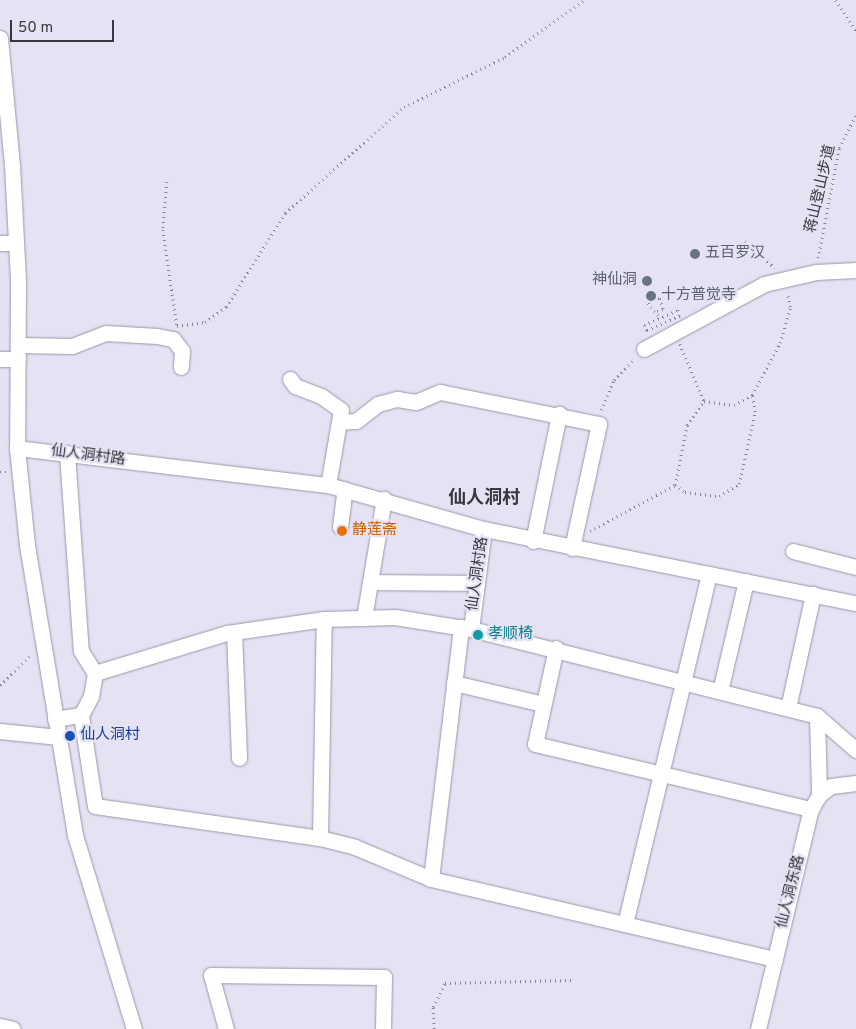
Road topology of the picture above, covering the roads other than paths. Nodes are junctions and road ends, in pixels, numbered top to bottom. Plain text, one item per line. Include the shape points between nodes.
1 (0, 38) edge
2 (0, 243) edge
3 (16, 243) junction
4 (856, 270) edge
5 (644, 348) road end
6 (18, 352) junction
7 (0, 359) edge
8 (181, 367) dead end
9 (290, 379) dead end
10 (559, 414) junction
11 (340, 422) junction
12 (17, 448) junction
13 (67, 453) junction
14 (328, 484) junction
15 (345, 489) junction
16 (384, 500) junction
17 (340, 527) dead end
18 (484, 529) junction
19 (534, 541) junction
20 (573, 542) junction
21 (793, 551) dead end
22 (856, 567) edge
23 (709, 574) junction
24 (746, 581) junction
25 (370, 582) junction
26 (477, 584) junction
27 (813, 594) junction
28 (856, 603) edge
29 (364, 618) junction
30 (324, 619) junction
31 (466, 628) junction
32 (234, 632) junction
33 (556, 648) junction
34 (94, 673) junction
35 (685, 682) junction
36 (454, 683) junction
37 (720, 691) junction
38 (543, 704) junction
39 (788, 708) junction
40 (81, 715) junction
41 (817, 716) junction
42 (56, 719) junction
43 (0, 731) edge
44 (59, 737) junction
45 (855, 746) edge
46 (239, 758) dead end
47 (661, 774) junction
48 (856, 783) edge
49 (819, 794) junction
50 (811, 809) junction
51 (320, 838) junction
52 (431, 879) junction
53 (625, 924) junction
54 (775, 959) junction
55 (0, 1026) edge
56 (13, 1029) edge
57 (134, 1029) edge
58 (226, 1029) edge
59 (383, 1029) edge
60 (758, 1029) edge

1 - 3 street
2 - 3 street
3 - 6 street
4 - 5 street via 816,272 738,295
6 - 7 street
6 - 8 street via 72,346 106,333 175,332 182,351
6 - 12 street
9 - 11 street via 295,386 334,403 341,410
10 - 11 street via 440,392 416,402 397,399 378,404 356,421
10 - 19 street
10 - 20 street via 599,424
11 - 14 street
12 - 13 street, 仙人洞村路
12 - 42 street
13 - 14 street, 仙人洞村路
13 - 34 street via 80,651
14 - 15 street, 仙人洞村路
15 - 16 street, 仙人洞村路
15 - 17 street
16 - 18 street, 仙人洞村路
16 - 25 street
18 - 19 street
18 - 26 street, 仙人洞村路
19 - 20 street
20 - 23 street
21 - 22 street
23 - 24 street
23 - 35 street
24 - 27 street
24 - 37 street
25 - 26 street
25 - 29 street
26 - 31 street, 仙人洞村路
27 - 28 street
27 - 39 street
29 - 30 street
29 - 31 street via 395,617
30 - 32 street
30 - 51 street
31 - 33 street, 仙人洞村路
31 - 36 street
32 - 34 street
32 - 46 street
33 - 35 street, 仙人洞村路
33 - 38 street
34 - 40 street via 91,696
35 - 37 street, 仙人洞村路
35 - 47 street
36 - 38 street
36 - 52 street
37 - 39 street, 仙人洞村路
38 - 47 street via 535,744
39 - 41 street, 仙人洞村路
40 - 42 street
40 - 51 street via 95,806
41 - 45 street
41 - 49 street
42 - 44 street
43 - 44 street
44 - 57 street via 75,835
47 - 50 street
47 - 53 street
48 - 49 street via 831,786
49 - 50 street, 仙人洞东路
50 - 54 street, 仙人洞东路
51 - 52 street via 355,847
52 - 53 street
53 - 54 street
54 - 60 street, 仙人洞东路
55 - 56 street
58 - 59 street via 211,975 384,977

